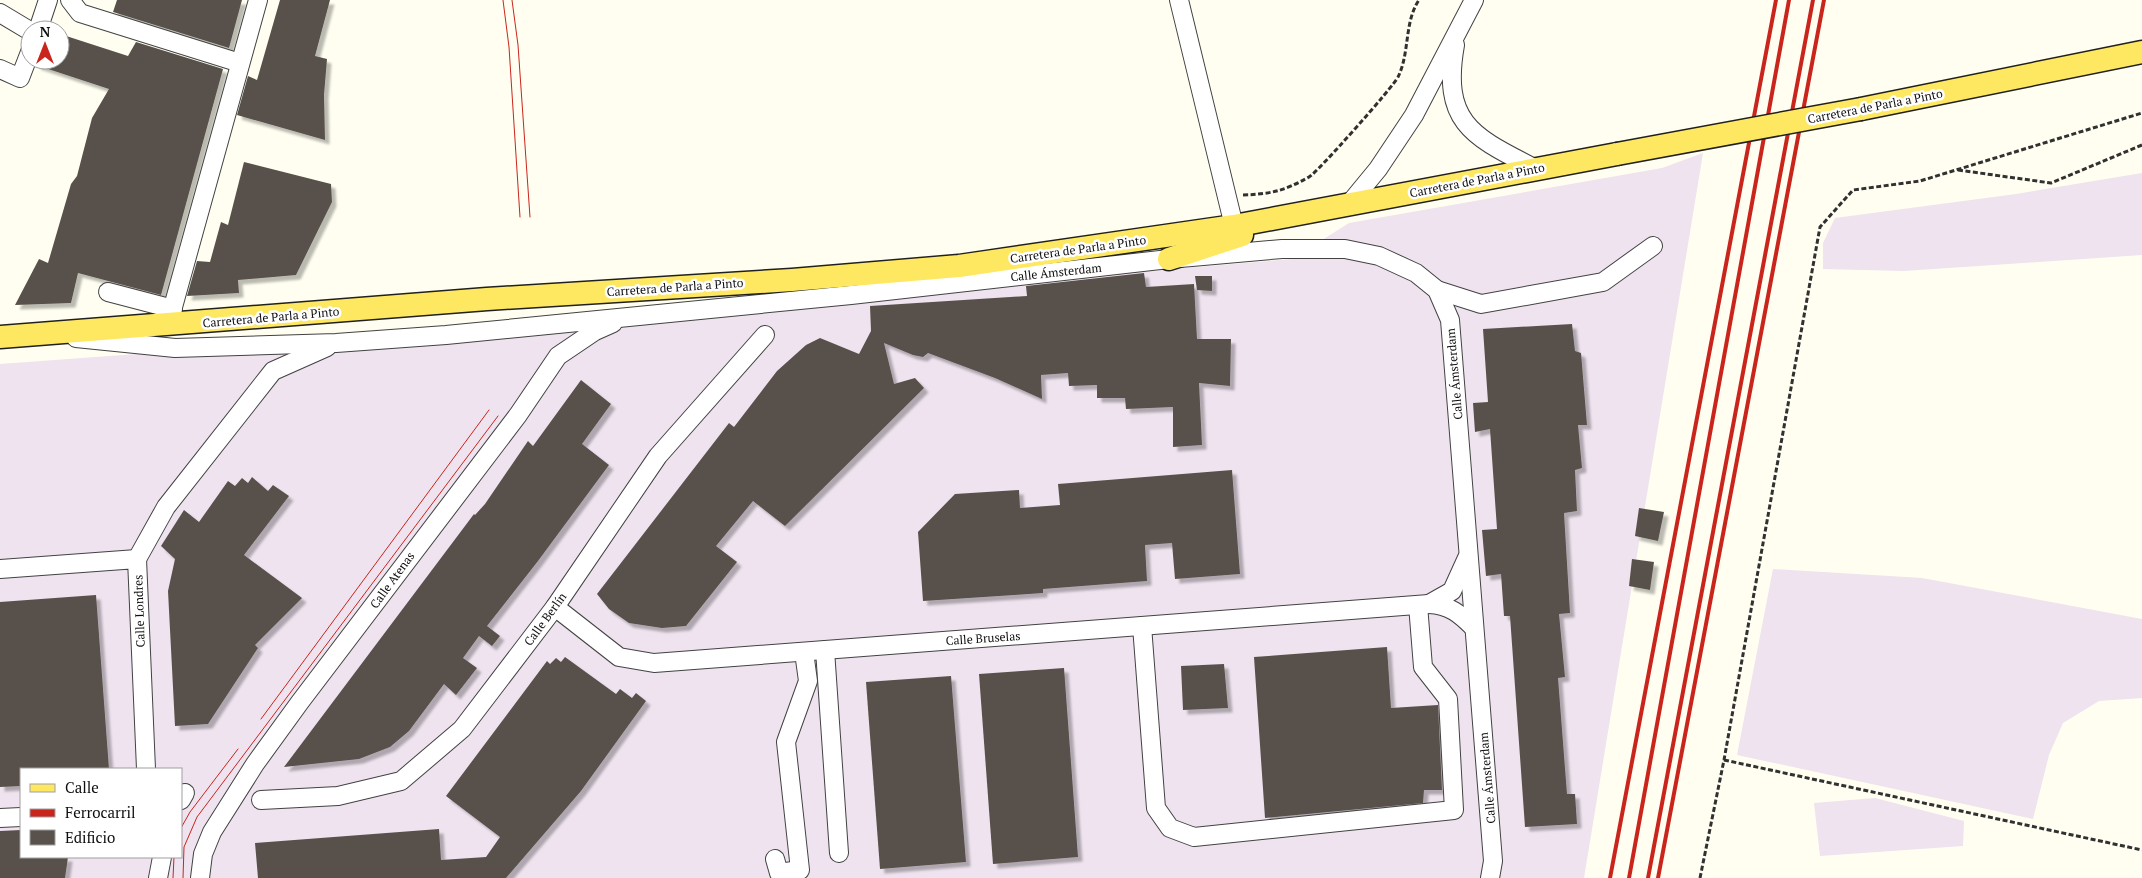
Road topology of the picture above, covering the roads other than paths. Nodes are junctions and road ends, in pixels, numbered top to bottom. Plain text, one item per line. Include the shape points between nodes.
1 (48, 0) edge
2 (258, 0) edge
3 (1179, 0) edge
4 (1474, 0) edge
5 (78, 4) edge
6 (0, 13) edge
7 (41, 20) edge
8 (20, 25) edge
9 (1458, 28) junction
10 (2142, 52) edge
11 (240, 63) junction
12 (0, 69) edge
13 (23, 70) edge
14 (1536, 169) junction
15 (1350, 203) junction
16 (1326, 208) junction
17 (1234, 226) junction
18 (1653, 246) dead end
19 (1169, 259) junction
20 (1437, 290) junction
21 (108, 292) dead end
22 (170, 317) junction
23 (628, 317) junction
24 (35, 335) junction
25 (765, 335) dead end
26 (0, 337) edge
27 (336, 343) junction
28 (1468, 556) junction
29 (137, 560) junction
30 (0, 569) edge
31 (1424, 604) junction
32 (555, 607) junction
33 (1142, 626) junction
34 (1474, 628) junction
35 (825, 650) junction
36 (804, 652) junction
37 (146, 768) edge
38 (248, 774) junction
39 (261, 800) junction
40 (230, 802) junction
41 (20, 817) edge
42 (0, 818) edge
43 (839, 853) dead end
44 (153, 858) edge
45 (162, 858) edge
46 (775, 859) dead end
47 (157, 878) edge
48 (200, 878) edge
49 (1490, 878) edge

1 - 7 street
2 - 11 street
3 - 17 street
4 - 9 street
5 - 11 street
6 - 8 street
9 - 14 street via 1451,67 1453,99 1462,120 1476,136
9 - 15 street via 1414,115 1378,169
10 - 14 main road, Carretera de Parla a Pinto, bridge via 1861,109
11 - 22 street
12 - 13 street via 20,78
14 - 15 main road, Carretera de Parla a Pinto
15 - 16 main road, Carretera de Parla a Pinto
16 - 17 main road, Carretera de Parla a Pinto
16 - 19 main road
17 - 22 main road, Carretera de Parla a Pinto via 959,266 792,280
18 - 20 street via 1604,282 1481,304
19 - 20 street, Calle Ámsterdam via 1282,249 1345,249 1379,256 1416,273
19 - 23 street, Calle Ámsterdam
20 - 28 street, Calle Ámsterdam via 1450,320
21 - 22 street
22 - 24 main road, Carretera de Parla a Pinto
23 - 27 street, Calle Ámsterdam
23 - 38 street, Calle Atenas via 595,331 558,356 518,415
24 - 26 main road, Carretera de Parla a Pinto
24 - 27 street, Calle Ámsterdam via 175,348
25 - 32 street, Calle Berlín via 658,456
27 - 29 street via 273,371 166,508
28 - 31 street via 1452,592
28 - 34 street, Calle Ámsterdam
29 - 30 street, Calle Londres
29 - 37 street, Calle Londres
31 - 33 street, Calle Bruselas
31 - 33 street via 1422,667 1448,699 1454,810 1194,837 1170,828 1156,808
31 - 34 street via 1447,606
32 - 36 street, Calle Bruselas via 619,657 654,663
32 - 39 street, Calle Berlín via 462,729 401,781 338,796
33 - 35 street, Calle Bruselas
34 - 49 street, Calle Ámsterdam via 1494,861
35 - 36 street, Calle Bruselas
35 - 43 street
36 - 46 street via 808,681 786,742 800,870 779,873
38 - 39 street via 249,787
38 - 40 street, Calle Atenas
39 - 40 street, Calle Berlín
40 - 48 street, Calle Atenas via 203,854
41 - 42 street
44 - 47 street
45 - 47 street

